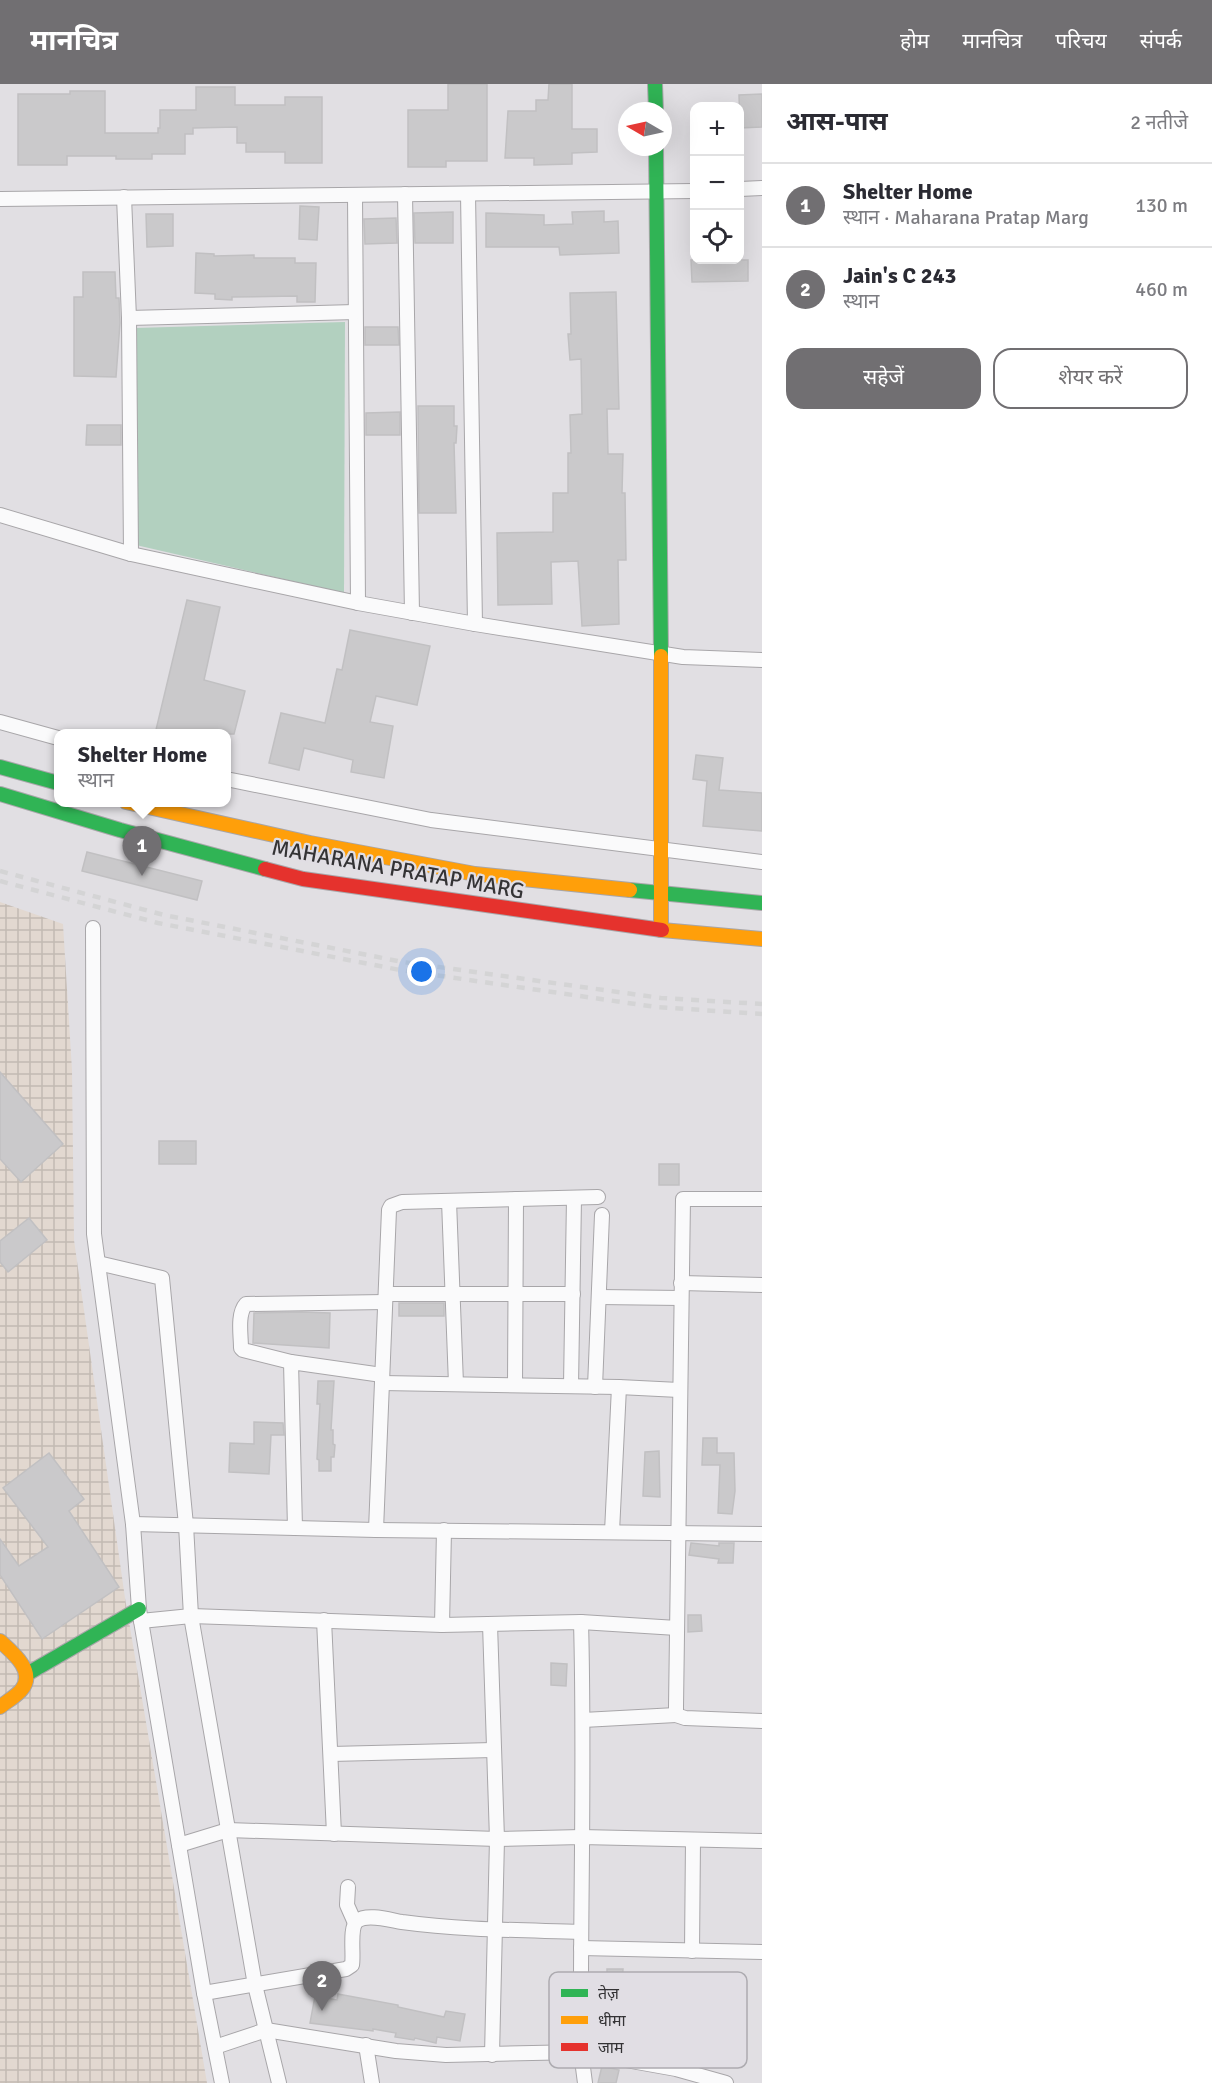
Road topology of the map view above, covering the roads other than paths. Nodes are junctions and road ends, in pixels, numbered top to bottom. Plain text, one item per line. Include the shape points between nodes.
1 (656, 84) edge
2 (656, 102) edge
3 (656, 156) edge
4 (762, 188) edge
5 (744, 189) edge
6 (690, 190) edge
7 (656, 192) junction
8 (405, 194) junction
9 (468, 194) junction
10 (355, 195) junction
11 (124, 197) junction
12 (0, 199) edge
13 (355, 312) junction
14 (129, 318) junction
15 (0, 515) edge
16 (131, 554) junction
17 (358, 603) junction
18 (412, 613) junction
19 (475, 624) junction
20 (661, 654) junction
21 (762, 660) edge
22 (0, 722) edge
23 (54, 737) edge
24 (0, 767) edge
25 (231, 780) edge
26 (54, 782) edge
27 (0, 794) edge
28 (148, 807) edge
29 (662, 849) junction
30 (762, 862) edge
31 (663, 894) junction
32 (762, 903) edge
33 (93, 928) dead end
34 (661, 930) junction
35 (762, 939) edge
36 (598, 1197) dead end
37 (574, 1198) junction
38 (762, 1199) edge
39 (516, 1200) junction
40 (449, 1201) junction
41 (602, 1215) dead end
42 (98, 1263) junction
43 (681, 1283) junction
44 (762, 1286) edge
45 (453, 1294) junction
46 (515, 1294) junction
47 (573, 1294) junction
48 (598, 1297) junction
49 (385, 1298) junction
50 (681, 1298) junction
51 (291, 1362) junction
52 (382, 1379) junction
53 (456, 1384) junction
54 (515, 1385) junction
55 (571, 1386) junction
56 (595, 1387) junction
57 (619, 1387) junction
58 (679, 1390) junction
59 (133, 1524) junction
60 (186, 1525) junction
61 (295, 1528) junction
62 (376, 1530) junction
63 (444, 1530) junction
64 (612, 1532) junction
65 (677, 1533) junction
66 (762, 1534) edge
67 (140, 1615) junction
68 (191, 1616) junction
69 (324, 1620) junction
70 (581, 1622) junction
71 (490, 1624) junction
72 (442, 1625) junction
73 (677, 1628) junction
74 (0, 1641) edge
75 (27, 1674) junction
76 (0, 1707) edge
77 (676, 1715) junction
78 (584, 1720) junction
79 (762, 1721) edge
80 (493, 1750) junction
81 (331, 1754) junction
82 (228, 1830) junction
83 (334, 1834) junction
84 (581, 1837) junction
85 (497, 1839) junction
86 (693, 1840) junction
87 (762, 1841) edge
88 (179, 1845) junction
89 (348, 1887) dead end
90 (355, 1923) junction
91 (495, 1929) junction
92 (581, 1932) junction
93 (581, 1948) junction
94 (692, 1951) junction
95 (762, 1952) edge
96 (581, 1972) edge
97 (255, 1985) junction
98 (204, 1993) junction
99 (266, 2030) junction
100 (366, 2045) junction
101 (215, 2047) junction
102 (549, 2053) edge
103 (492, 2055) junction
104 (583, 2068) edge
105 (670, 2068) edge
106 (222, 2083) edge
107 (279, 2083) edge
108 (372, 2083) edge
109 (585, 2083) edge
110 (726, 2083) edge

1 - 2 main road
3 - 7 main road
4 - 5 street
6 - 7 street
7 - 9 street
7 - 20 main road
8 - 9 street
8 - 10 street
8 - 18 street
9 - 19 street
10 - 11 street
10 - 13 street
11 - 12 street
11 - 14 street
13 - 14 street
13 - 17 street
14 - 16 street
15 - 16 street
16 - 17 street
17 - 18 street
18 - 19 street
19 - 20 street
20 - 21 street
20 - 29 main road
22 - 23 street
24 - 26 main road
25 - 29 street via 431,820
27 - 34 main road, MAHARANA PRATAP MARG via 303,879
28 - 31 main road, MAHARANA PRATAP MARG via 475,874
29 - 30 street
29 - 31 main road
31 - 32 main road, MAHARANA PRATAP MARG
31 - 34 main road
33 - 42 street via 94,1234
34 - 35 main road, MAHARANA PRATAP MARG
36 - 37 street
37 - 39 street
37 - 47 street
38 - 43 street via 683,1199
39 - 40 street
39 - 46 street
40 - 45 street
40 - 49 street via 402,1202 391,1206
41 - 48 street
42 - 59 street
42 - 60 street via 162,1278
43 - 44 street
43 - 50 street
45 - 46 street
45 - 49 street
45 - 53 street
46 - 47 street
46 - 54 street
47 - 55 street
48 - 50 street
48 - 56 street
49 - 51 street via 246,1304 241,1316 241,1348
49 - 52 street
50 - 58 street
51 - 52 street
51 - 61 street
52 - 53 street
52 - 62 street
53 - 54 street
54 - 55 street
55 - 56 street
56 - 57 street
57 - 58 street
57 - 64 street
58 - 65 street
59 - 60 street
59 - 67 street
60 - 61 street
60 - 68 street
61 - 62 street
62 - 63 street
63 - 64 street
63 - 72 street
64 - 65 street
65 - 66 street
65 - 73 street
67 - 68 street
67 - 75 main road
67 - 88 street
68 - 69 street
68 - 82 street
69 - 72 street
69 - 81 street
70 - 71 street
70 - 73 street
70 - 78 street
71 - 72 street
71 - 80 street
73 - 77 street
74 - 75 main road
75 - 76 main road via 24,1687
77 - 78 street
77 - 79 street
78 - 84 street
80 - 81 street
80 - 85 street
81 - 83 street
82 - 83 street
82 - 88 street
82 - 97 street
83 - 85 street
84 - 85 street
84 - 86 street
84 - 92 street
85 - 91 street
86 - 87 street
86 - 94 street
88 - 98 street
89 - 90 street via 347,1905
90 - 91 street via 369,1918
90 - 97 street via 352,1965 346,1969
91 - 92 street
91 - 103 street
92 - 93 street
93 - 94 street
93 - 96 street
94 - 95 street
97 - 98 street
97 - 99 street
98 - 101 street
99 - 100 street
99 - 101 street
99 - 107 street
100 - 103 street via 446,2055
100 - 108 street
101 - 106 street
102 - 103 street
104 - 109 street
105 - 110 street

